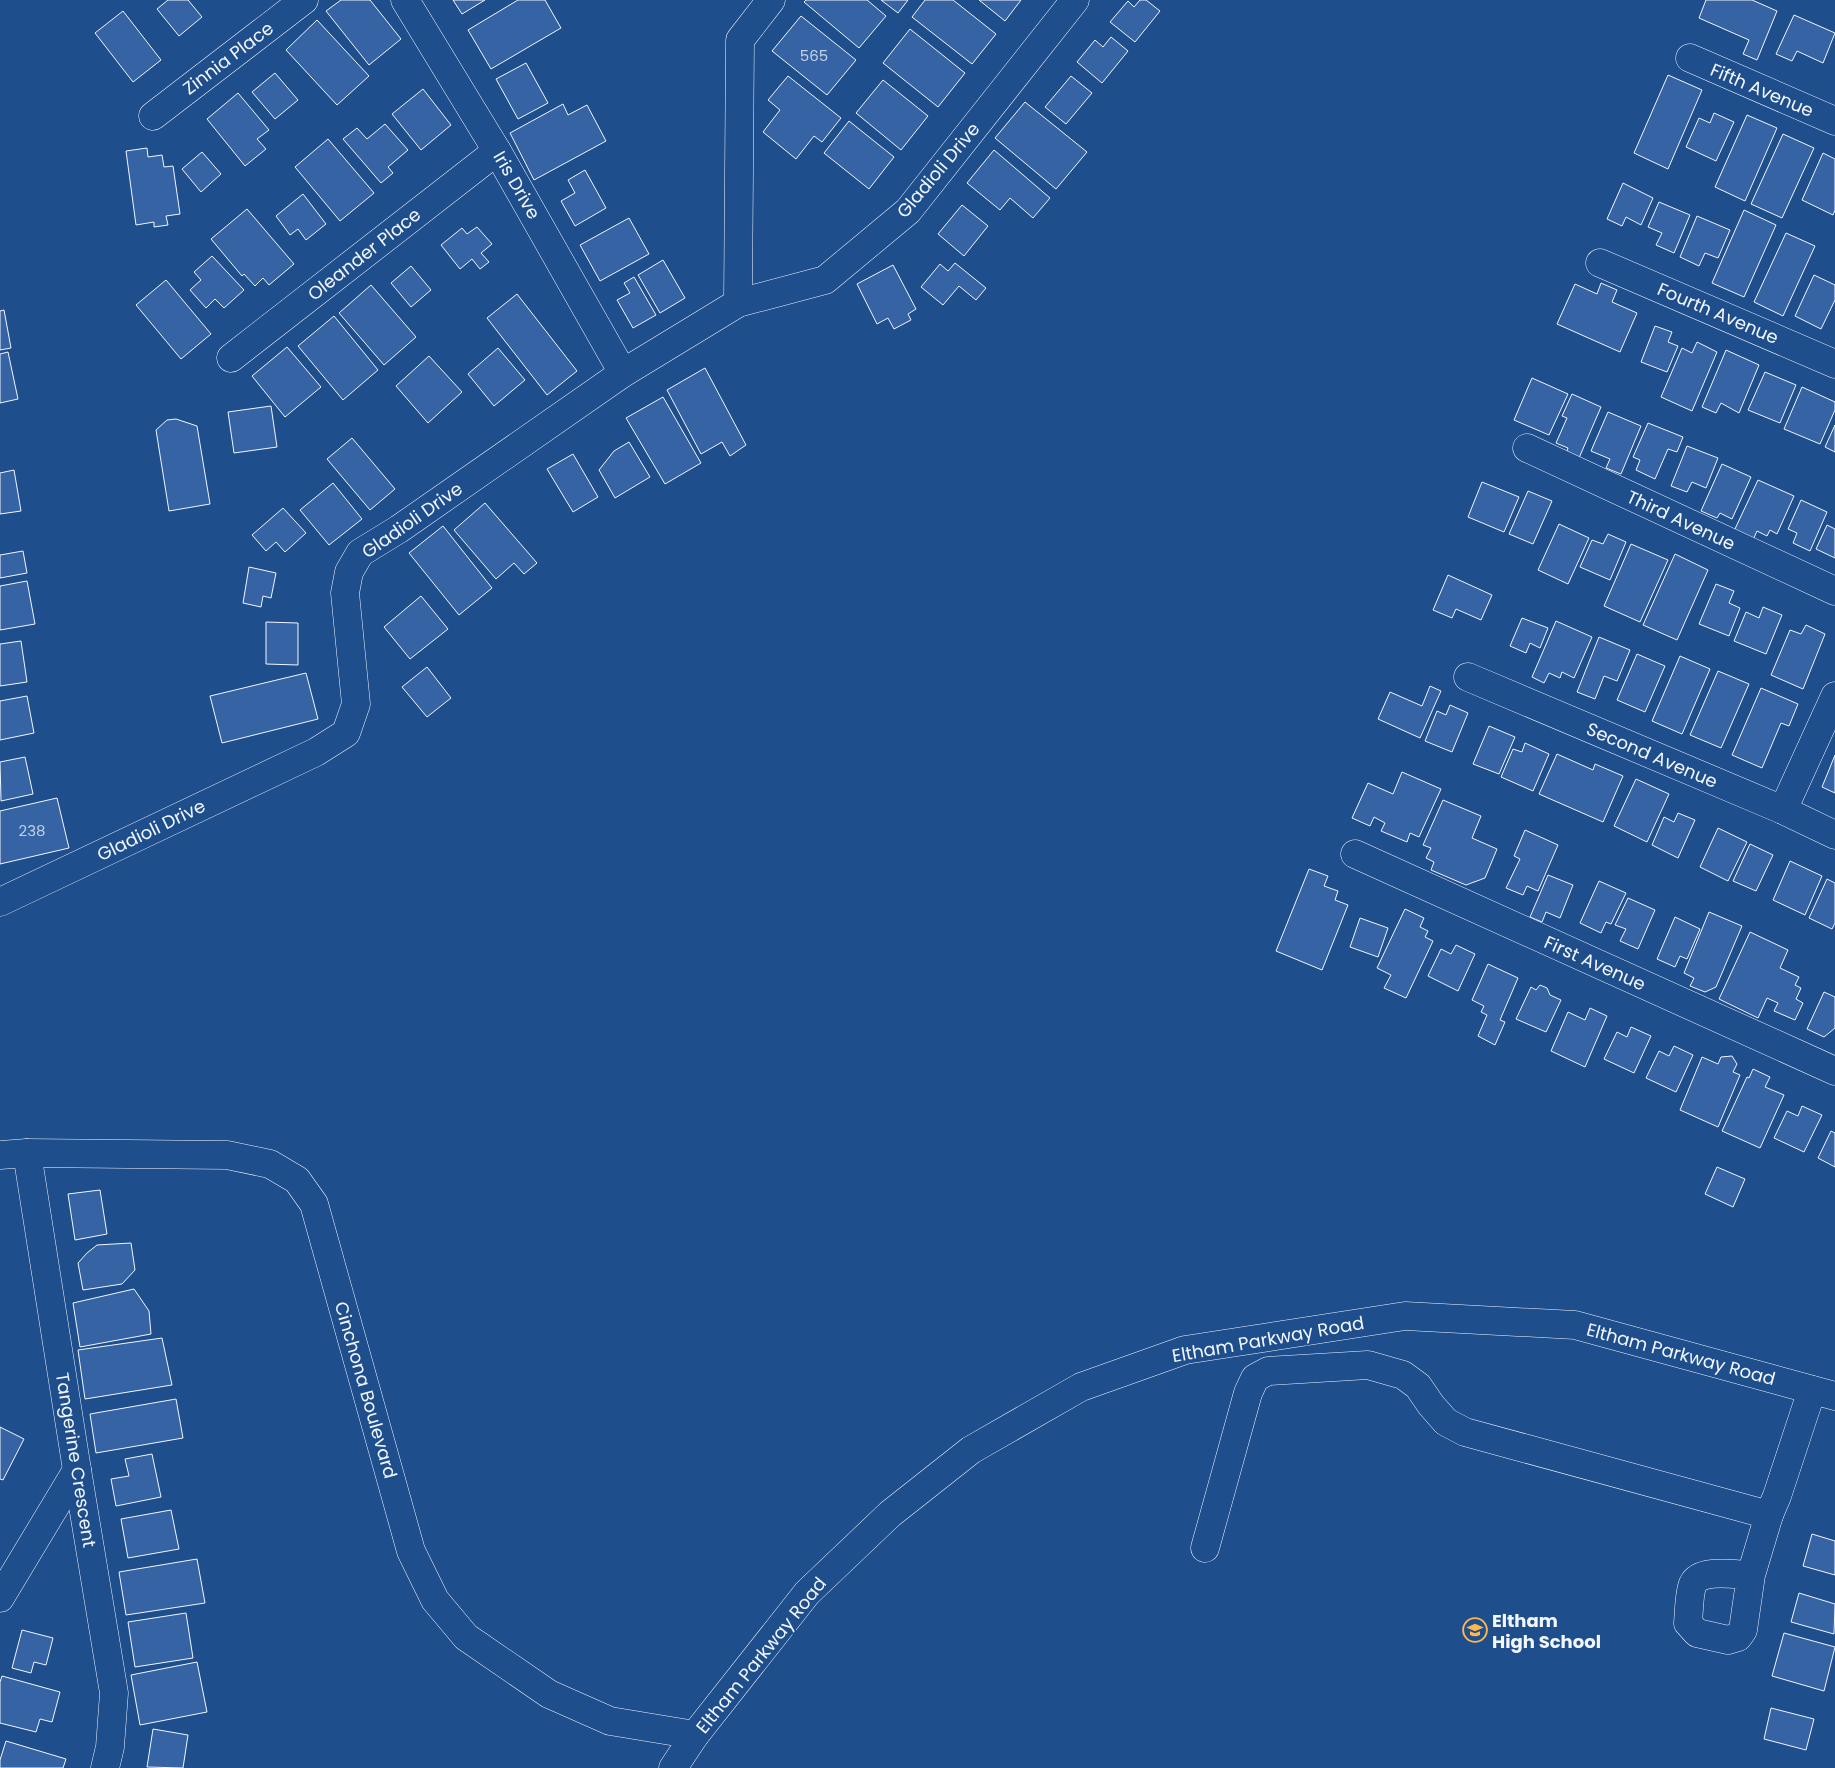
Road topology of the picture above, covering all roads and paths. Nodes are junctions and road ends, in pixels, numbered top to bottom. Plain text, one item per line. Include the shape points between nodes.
1 (304, 0) edge
2 (406, 0) edge
3 (771, 0) edge
4 (1075, 0) edge
5 (1690, 58) dead end
6 (153, 116) dead end
7 (1835, 121) edge
8 (497, 151) junction
9 (1600, 263) dead end
10 (738, 303) junction
11 (231, 358) dead end
12 (1835, 364) edge
13 (624, 372) junction
14 (1527, 448) dead end
15 (1835, 591) edge
16 (1468, 677) dead end
17 (1835, 696) edge
18 (1783, 810) junction
19 (1835, 835) edge
20 (1355, 854) dead end
21 (0, 902) edge
22 (1835, 1072) edge
23 (27, 1153) junction
24 (0, 1155) edge
25 (1823, 1393) edge
26 (77, 1470) junction
27 (1769, 1516) junction
28 (1206, 1548) dead end
29 (1752, 1575) dead end
30 (0, 1598) edge
31 (695, 1735) junction
32 (105, 1768) edge
33 (672, 1768) edge

1 - 6 street, Zinnia Place
2 - 8 street, Iris Drive
3 - 10 street via 740,40
4 - 10 street, Gladioli Drive via 908,211 825,280
5 - 7 street, Fifth Avenue
8 - 11 street, Oleander Place
8 - 13 street, Iris Drive
9 - 12 street, Fourth Avenue
10 - 13 street, Gladioli Drive
13 - 21 street, Gladioli Drive via 360,553 349,572 345,593 356,704 346,733 316,752
14 - 15 street, Third Avenue
16 - 18 street, Second Avenue
17 - 18 street
18 - 19 street, Second Avenue
20 - 22 street, First Avenue
23 - 24 street, Cinchona Boulevard
23 - 26 street, Tangerine Crescent
23 - 31 street, Cinchona Boulevard via 226,1155 270,1164 297,1180 314,1204 411,1551 435,1600 466,1637 549,1694 610,1721
25 - 27 street
25 - 31 street, Eltham Parkway Road via 1574,1325 1405,1316 1185,1350 1081,1387 971,1450 890,1514 807,1593
26 - 30 street
26 - 32 street, Tangerine Crescent via 114,1693
27 - 28 street via 1465,1432 1446,1422 1418,1386 1403,1375 1358,1365 1268,1371 1255,1378 1248,1393
27 - 29 street
31 - 33 street, Eltham Parkway Road

